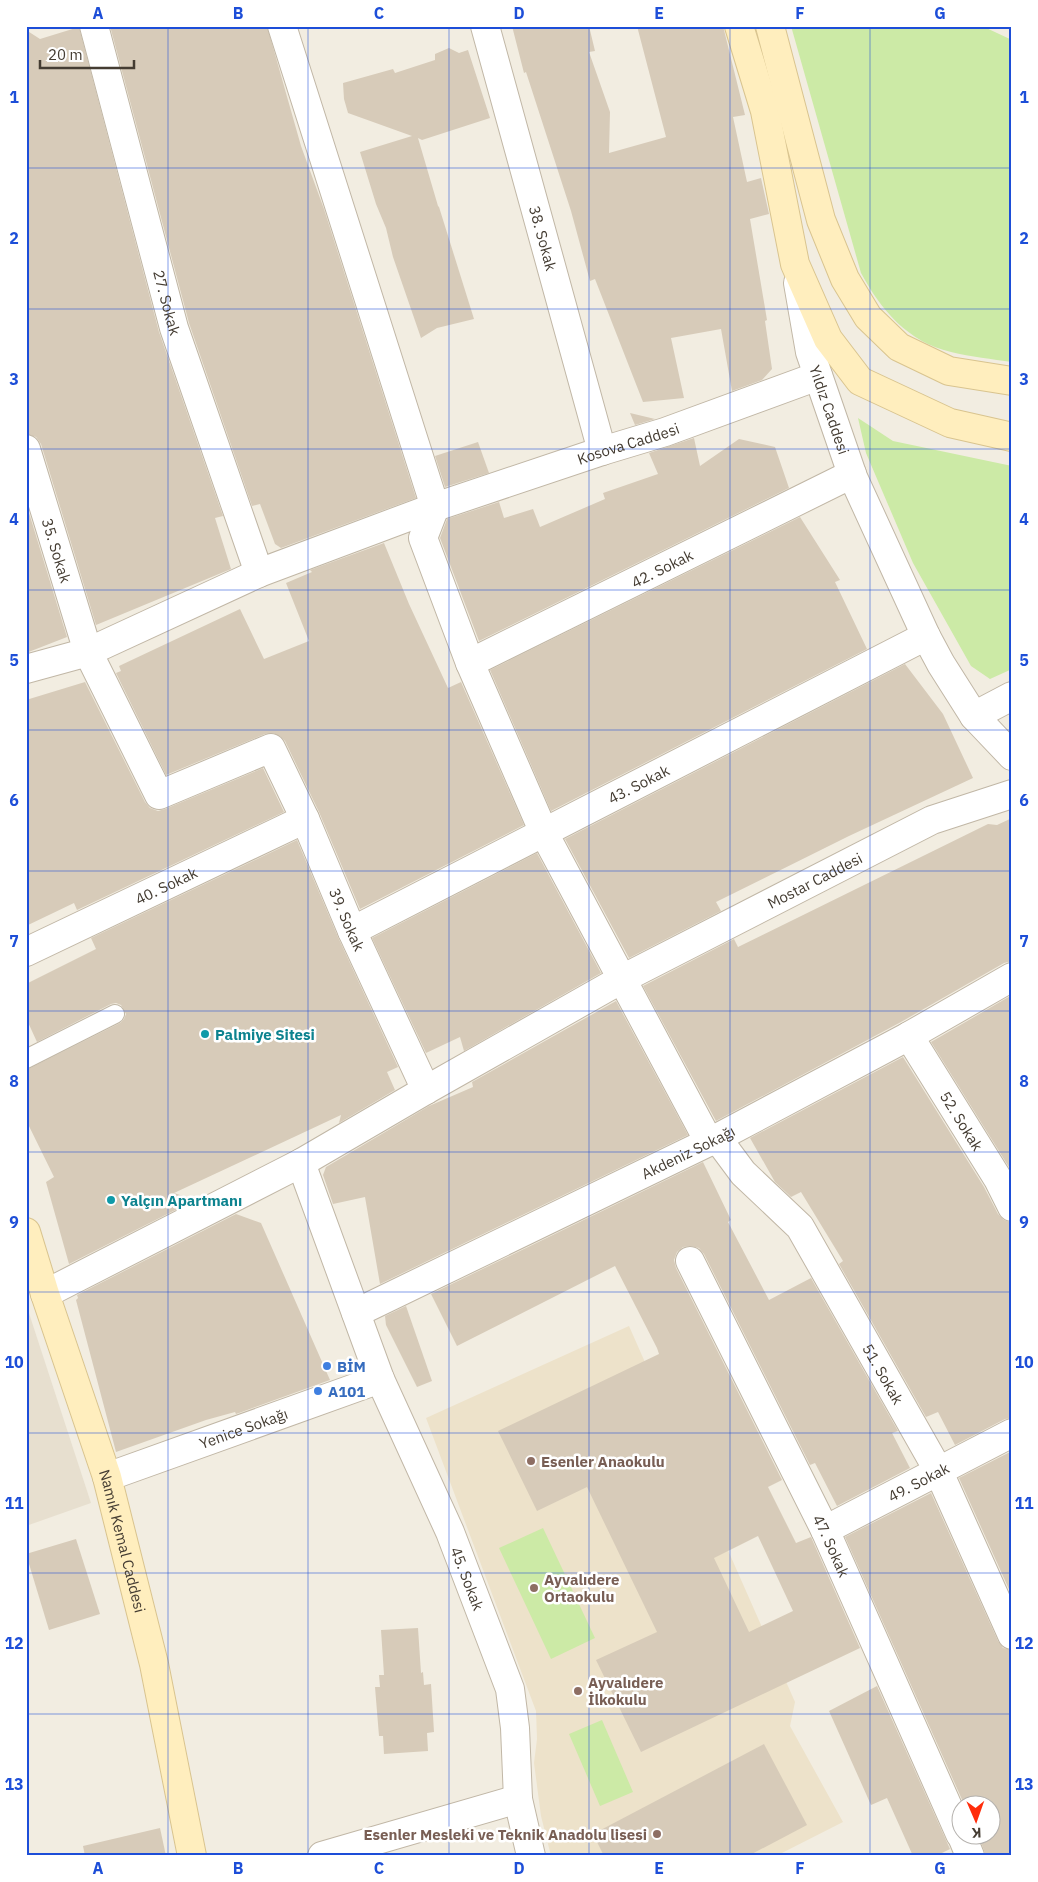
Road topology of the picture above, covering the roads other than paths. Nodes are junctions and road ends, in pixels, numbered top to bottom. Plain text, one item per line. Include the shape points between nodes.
1 (94, 26) edge
2 (282, 26) edge
3 (485, 26) edge
4 (739, 26) edge
5 (770, 26) edge
6 (795, 264) junction
7 (818, 376) junction
8 (1012, 381) edge
9 (1012, 437) edge
10 (26, 449) edge
11 (602, 451) junction
12 (852, 474) junction
13 (435, 507) junction
14 (259, 573) junction
15 (926, 636) junction
16 (88, 652) junction
17 (470, 662) junction
18 (26, 669) edge
19 (1012, 696) edge
20 (974, 716) junction
21 (272, 748) joint
22 (1012, 756) edge
23 (1012, 794) edge
24 (305, 819) junction
25 (544, 832) junction
26 (352, 931) junction
27 (26, 952) edge
28 (1012, 977) edge
29 (622, 979) junction
30 (114, 1014) dead end
31 (909, 1036) junction
32 (26, 1059) edge
33 (426, 1090) junction
34 (713, 1140) junction
35 (301, 1163) junction
36 (1012, 1207) edge
37 (26, 1232) edge
38 (690, 1261) dead end
39 (45, 1294) junction
40 (356, 1313) junction
41 (380, 1378) junction
42 (1012, 1433) edge
43 (938, 1470) junction
44 (107, 1477) junction
45 (825, 1530) junction
46 (1012, 1635) edge
47 (518, 1799) junction
48 (950, 1809) edge
49 (965, 1844) edge
50 (192, 1856) edge
51 (322, 1856) edge
52 (531, 1856) edge
53 (970, 1856) edge

1 - 14 street, 27. Sokak via 174,328
2 - 13 street
3 - 11 street, 38. Sokak
4 - 6 main road, Yıldız Caddesi via 765,111
5 - 8 main road via 821,220 846,279 868,318 899,347 949,372
6 - 7 street, Yıldız Caddesi via 810,352
6 - 9 main road via 828,339 860,381 950,422
7 - 11 street, Kosova Caddesi via 665,432
7 - 12 street, Yıldız Caddesi
10 - 16 street, 35. Sokak
11 - 13 street, Kosova Caddesi
12 - 15 street, Yıldız Caddesi
12 - 17 street, 42. Sokak
13 - 14 street, Kosova Caddesi
13 - 17 street, 51. Sokak via 423,538
14 - 16 street, Kosova Caddesi
15 - 20 street, Yıldız Caddesi
15 - 25 street, 43. Sokak
16 - 18 street, Kosova Caddesi
16 - 21 street, 35. Sokak via 159,795
17 - 25 street, 51. Sokak
19 - 20 street
20 - 22 street, Yıldız Caddesi
21 - 24 street, 39. Sokak
23 - 29 street, Mostar Caddesi via 932,820
24 - 26 street, 39. Sokak
24 - 27 street, 40. Sokak
25 - 26 street, 43. Sokak
25 - 29 street, 51. Sokak
26 - 33 street, 39. Sokak
28 - 31 street, Akdeniz Sokağı
29 - 33 street, Mostar Caddesi
29 - 34 street, 51. Sokak
30 - 32 lane
31 - 34 street, Akdeniz Sokağı
31 - 36 street, 52. Sokak
33 - 35 street, Mostar Caddesi
34 - 40 street, Akdeniz Sokağı
34 - 43 street, 51. Sokak via 800,1227
35 - 39 street, Mostar Caddesi
35 - 40 street, 45. Sokak
37 - 39 main road, Namık Kemal Caddesi
38 - 45 street, 47. Sokak
39 - 44 main road, Namık Kemal Caddesi
40 - 41 street, 45. Sokak
41 - 44 street, Yenice Sokağı
41 - 47 street, 45. Sokak via 450,1532 510,1688
42 - 43 street, 49. Sokak
43 - 45 street, 49. Sokak
43 - 46 street, 51. Sokak
44 - 50 main road, Namık Kemal Caddesi via 154,1664
45 - 48 street, 47. Sokak
47 - 51 street
47 - 52 street, 45. Sokak
49 - 53 street, 47. Sokak

